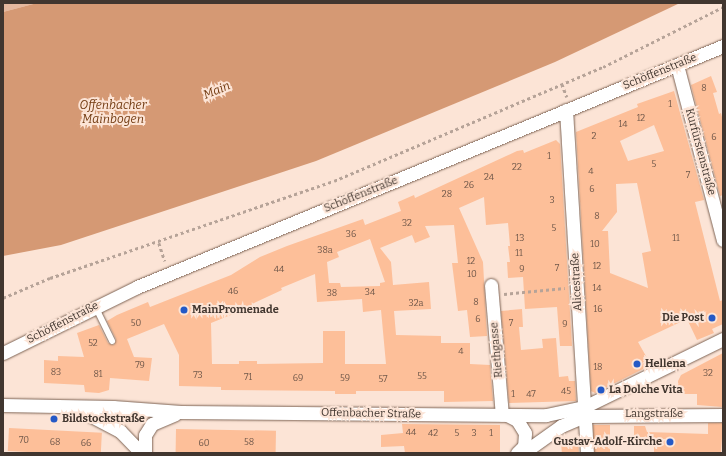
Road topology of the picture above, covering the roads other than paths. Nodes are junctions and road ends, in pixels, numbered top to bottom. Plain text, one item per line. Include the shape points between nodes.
1 (723, 46) edge
2 (677, 65) junction
3 (567, 104) junction
4 (723, 240) edge
5 (492, 290) road end
6 (95, 306) junction
7 (723, 339) edge
8 (112, 341) dead end
9 (3, 353) edge
10 (624, 388) junction
11 (3, 405) edge
12 (73, 407) junction
13 (181, 412) junction
14 (584, 412) junction
15 (638, 414) junction
16 (723, 414) edge
17 (504, 415) junction
18 (141, 453) edge
19 (145, 453) edge
20 (517, 453) edge
21 (523, 453) edge
22 (587, 453) edge

1 - 2 street, Schöffenstraße
2 - 3 street, Schöffenstraße
2 - 4 street, Kurfürstenstraße
3 - 6 street, Schöffenstraße
3 - 14 street, Alicestraße
5 - 17 street, Riethgasse
6 - 8 lane
6 - 9 street, Schöffenstraße
7 - 10 street, Offenbacher Straße
10 - 14 street, Offenbacher Straße
10 - 15 street via 619,397 622,407
11 - 12 street, Offenbacher Straße
12 - 13 street, Offenbacher Straße
12 - 18 street via 120,431
13 - 17 street, Offenbacher Straße
13 - 19 street via 152,424 145,435
14 - 15 street, Langstraße
14 - 17 street, Offenbacher Straße
14 - 21 street
14 - 22 street, Alicestraße
15 - 16 street, Langstraße
17 - 20 street via 517,420 525,433 524,446

